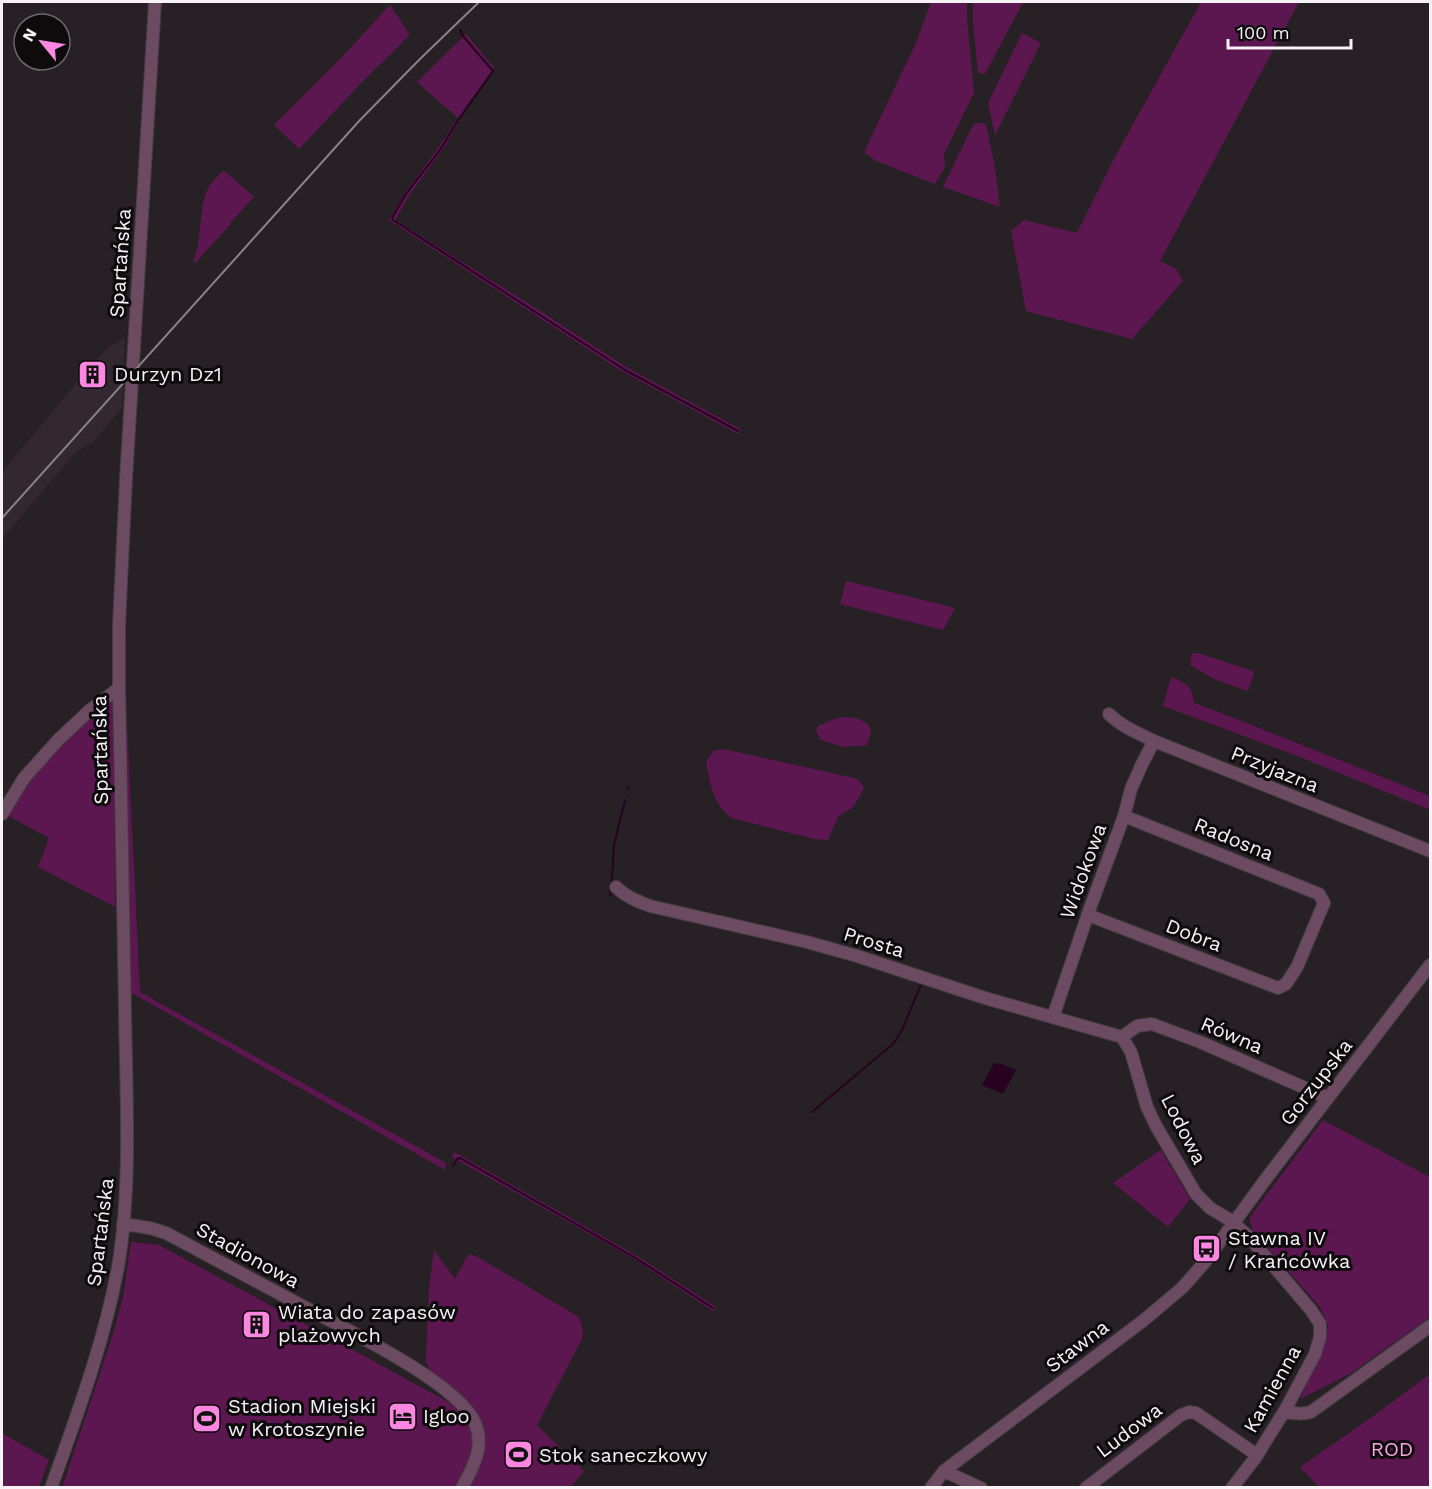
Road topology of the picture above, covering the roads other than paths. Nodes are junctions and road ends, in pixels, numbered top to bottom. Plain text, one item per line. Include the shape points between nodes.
1 (155, 2) edge
2 (119, 688) junction
3 (1110, 714) dead end
4 (1154, 741) junction
5 (2, 814) edge
6 (1124, 816) junction
7 (1431, 851) edge
8 (616, 887) dead end
9 (1088, 915) junction
10 (1431, 965) edge
11 (1286, 984) joint
12 (1053, 1017) junction
13 (1122, 1037) junction
14 (1328, 1098) junction
15 (123, 1224) junction
16 (1234, 1224) junction
17 (1431, 1326) edge
18 (1284, 1412) junction
19 (1257, 1455) junction
20 (945, 1471) junction
21 (51, 1488) edge
22 (462, 1488) edge
23 (931, 1488) edge
24 (981, 1488) edge
25 (1086, 1488) edge
26 (1233, 1488) edge

1 - 2 street, Spartańska via 126,478
2 - 5 street via 59,739 24,778
2 - 15 street, Spartańska via 126,1101
3 - 4 street, Przyjazna
4 - 6 street, Widokowa via 1134,782
4 - 7 street, Przyjazna
6 - 9 street, Widokowa
6 - 11 street, Radosna via 1319,894 1324,903
8 - 12 street, Prosta via 622,894 650,906 847,953
9 - 11 street, Dobra via 1278,988
9 - 12 street, Widokowa
10 - 14 street, Gorzupska
12 - 13 street, Prosta
13 - 14 street, Równa via 1137,1026 1152,1024
13 - 16 street, Lodowa via 1131,1052 1147,1107 1173,1157 1196,1194
14 - 16 street, Gorzupska
15 - 21 street, Spartańska via 105,1328
15 - 22 street, Stadionowa via 166,1233 414,1368 442,1388 465,1407 478,1431 478,1452
16 - 18 street, Kamienna via 1320,1324 1315,1354
16 - 20 street, Stawna via 1205,1262 1165,1303
17 - 18 street via 1311,1412
18 - 19 street, Kamienna
19 - 25 street, Ludowa via 1189,1412
19 - 26 street, Kamienna
20 - 23 street, Stawna
20 - 24 street

